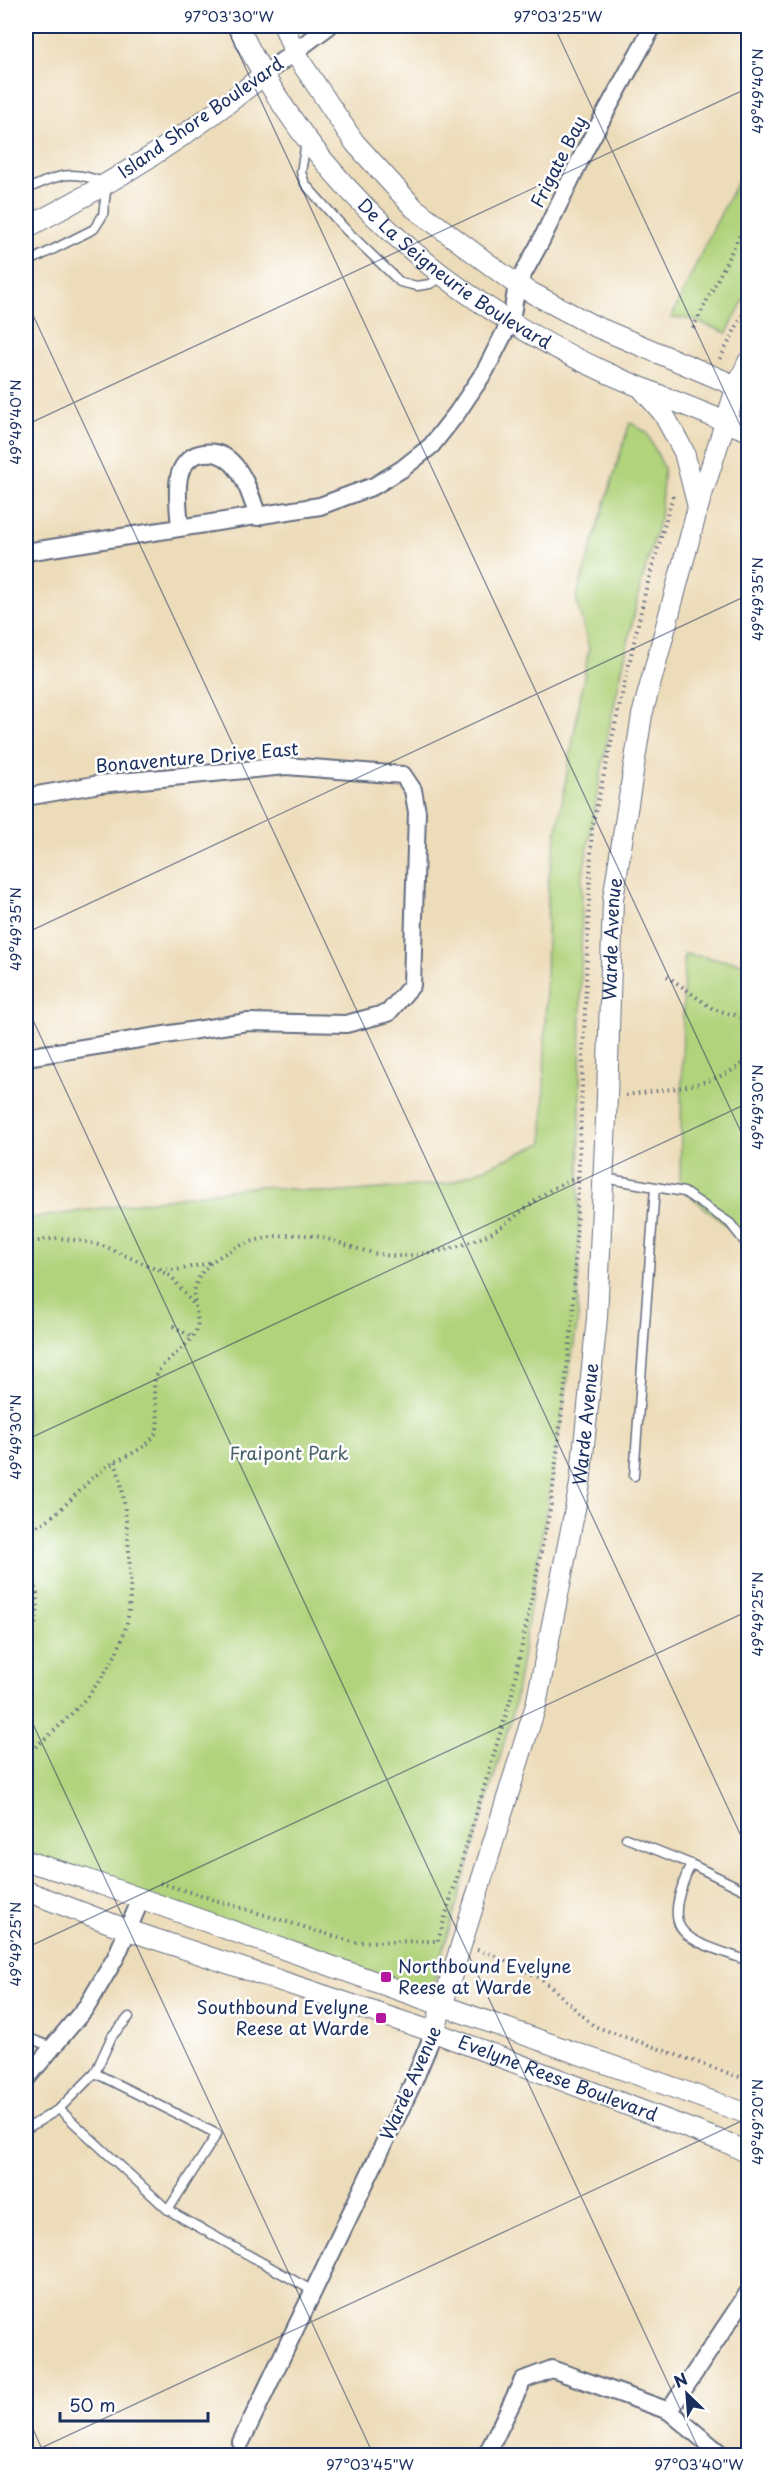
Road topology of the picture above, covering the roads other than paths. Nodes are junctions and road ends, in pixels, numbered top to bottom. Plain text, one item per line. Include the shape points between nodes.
1 (238, 26) edge
2 (284, 26) edge
3 (329, 26) edge
4 (653, 26) edge
5 (294, 52) junction
6 (263, 75) junction
7 (307, 139) junction
8 (107, 184) junction
9 (26, 190) edge
10 (26, 228) edge
11 (26, 263) edge
12 (443, 277) junction
13 (517, 285) junction
14 (511, 320) junction
15 (748, 362) edge
16 (640, 386) junction
17 (743, 389) edge
18 (725, 421) junction
19 (748, 431) edge
20 (698, 507) junction
21 (258, 517) junction
22 (180, 528) junction
23 (26, 552) edge
24 (26, 797) edge
25 (26, 1057) edge
26 (603, 1178) junction
27 (655, 1187) junction
28 (748, 1246) edge
29 (634, 1476) dead end
30 (626, 1838) dead end
31 (26, 1861) edge
32 (691, 1864) junction
33 (26, 1891) edge
34 (748, 1892) edge
35 (141, 1899) junction
36 (128, 1930) junction
37 (748, 1961) edge
38 (442, 2007) junction
39 (129, 2017) dead end
40 (434, 2032) junction
41 (26, 2037) edge
42 (52, 2047) junction
43 (95, 2073) junction
44 (26, 2079) edge
45 (59, 2109) junction
46 (748, 2114) edge
47 (26, 2129) edge
48 (748, 2153) edge
49 (168, 2210) junction
50 (313, 2291) junction
51 (746, 2301) edge
52 (669, 2411) junction
53 (241, 2442) dead end
54 (486, 2456) edge
55 (723, 2456) edge

1 - 6 street, De La Seigneurie Boulevard
2 - 5 street, De La Seigneurie Boulevard
3 - 5 street
4 - 13 street, Frigate Bay
5 - 6 street, Island Shore Boulevard
5 - 13 street, De La Seigneurie Boulevard via 355,143 414,208
6 - 7 street, De La Seigneurie Boulevard
6 - 8 street, Island Shore Boulevard via 172,143
7 - 12 street, De La Seigneurie Boulevard via 397,239
7 - 12 lane, De La Seigneurie Boulevard via 301,172 305,184 345,229 400,282 417,286
8 - 9 lane, Island Shore Boulevard via 90,176 68,173
8 - 10 street, Island Shore Boulevard
8 - 11 lane, Island Shore Boulevard via 104,215 94,229
12 - 14 street, De La Seigneurie Boulevard
13 - 14 street, Frigate Bay
13 - 17 street, De La Seigneurie Boulevard via 592,326
14 - 16 street, De La Seigneurie Boulevard via 553,346
14 - 21 street, Frigate Bay via 458,413 416,458 374,486 346,498
15 - 17 street, Warde Avenue
16 - 18 street, De La Seigneurie Boulevard
16 - 20 street via 663,413 684,452
17 - 18 street, Warde Avenue
18 - 19 street, De La Seigneurie Boulevard
18 - 20 street, Warde Avenue
20 - 26 street, Warde Avenue via 642,715 613,899
21 - 22 street, Frigate Bay
21 - 22 street via 244,478 233,463 220,453 207,452 195,454 179,476
22 - 23 street, Frigate Bay
24 - 25 street, Bonaventure Drive East via 100,784 286,766 403,775 413,790 417,812 412,986 388,1013 346,1024 247,1022
26 - 27 lane
26 - 38 street, Warde Avenue via 597,1318 580,1484 536,1705
27 - 28 lane via 684,1192 730,1223
27 - 29 lane
30 - 32 lane
31 - 35 street, Evelyne Reese Boulevard
32 - 34 lane
32 - 37 lane via 681,1885 675,1914 681,1930 691,1939
33 - 36 street, Evelyne Reese Boulevard
35 - 36 street
35 - 38 street, Evelyne Reese Boulevard
36 - 40 street, Evelyne Reese Boulevard
36 - 42 street via 87,2006
38 - 40 street, Warde Avenue
38 - 46 street, Evelyne Reese Boulevard
39 - 43 lane via 112,2036
40 - 48 street, Evelyne Reese Boulevard
40 - 50 street, Warde Avenue via 414,2083
41 - 42 lane
42 - 44 street
43 - 45 lane
43 - 49 lane via 217,2134
45 - 47 lane
45 - 49 lane
49 - 50 lane
50 - 53 street, Warde Avenue
51 - 52 street
52 - 54 street via 552,2369 524,2380
52 - 55 street

